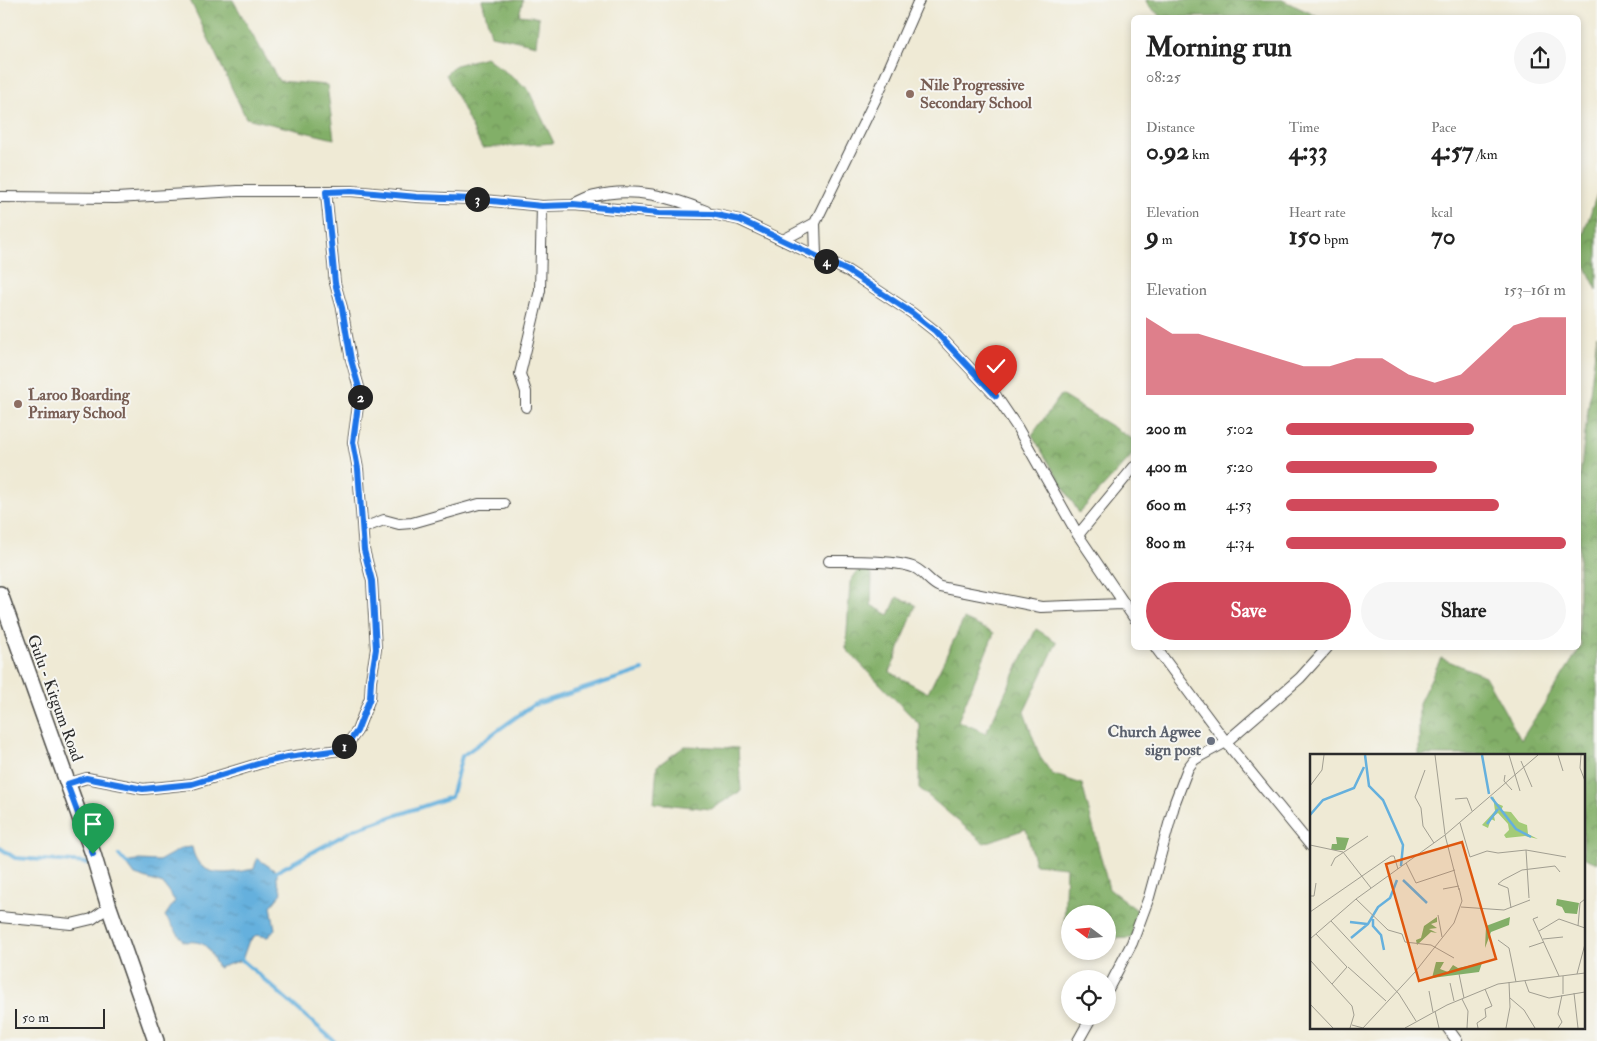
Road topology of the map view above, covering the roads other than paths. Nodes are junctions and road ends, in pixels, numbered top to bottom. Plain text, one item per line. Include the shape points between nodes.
1 (919, 0) edge
2 (326, 192) junction
3 (0, 197) edge
4 (573, 205) junction
5 (542, 206) junction
6 (712, 214) junction
7 (815, 223) junction
8 (783, 240) junction
9 (816, 256) junction
10 (526, 407) dead end
11 (1131, 471) edge
12 (504, 504) dead end
13 (363, 528) junction
14 (1078, 535) junction
15 (828, 561) dead end
16 (0, 594) edge
17 (1123, 604) junction
18 (1131, 614) edge
19 (1157, 650) edge
20 (1325, 650) edge
21 (1226, 742) junction
22 (67, 784) junction
23 (1310, 845) edge
24 (109, 907) junction
25 (0, 917) edge
26 (1116, 974) edge
27 (1087, 1025) edge
28 (1448, 1028) edge
29 (156, 1041) edge
30 (1078, 1041) edge
31 (1457, 1041) edge

1 - 7 street via 877,96
2 - 3 street via 238,191 116,198
2 - 5 street via 352,191
2 - 13 street via 335,283 360,391 353,442
4 - 5 street
4 - 6 street
4 - 6 street via 610,193 652,194 669,197
5 - 10 street via 540,290 520,374 526,392
6 - 8 street via 740,220
7 - 8 street
7 - 9 street
8 - 9 street
9 - 14 street via 848,271 912,313 935,331 970,368 996,396 1017,427
11 - 14 street
12 - 13 street via 479,504 399,524 384,520
13 - 22 street via 364,550 372,581 376,649 370,698 349,742 339,750 261,763 192,784 143,789 86,778
14 - 17 street
15 - 17 street via 910,566 940,587 1041,607
16 - 22 main road, Gulu - Kitgum Road
17 - 18 street
19 - 21 street
20 - 21 street via 1300,678
21 - 23 street
21 - 26 street via 1194,760 1188,768 1175,802 1149,897
22 - 24 main road, Gulu - Kitgum Road
24 - 25 street via 92,918 71,924
24 - 29 main road, Gulu - Kitgum Road
27 - 30 street
28 - 31 street

